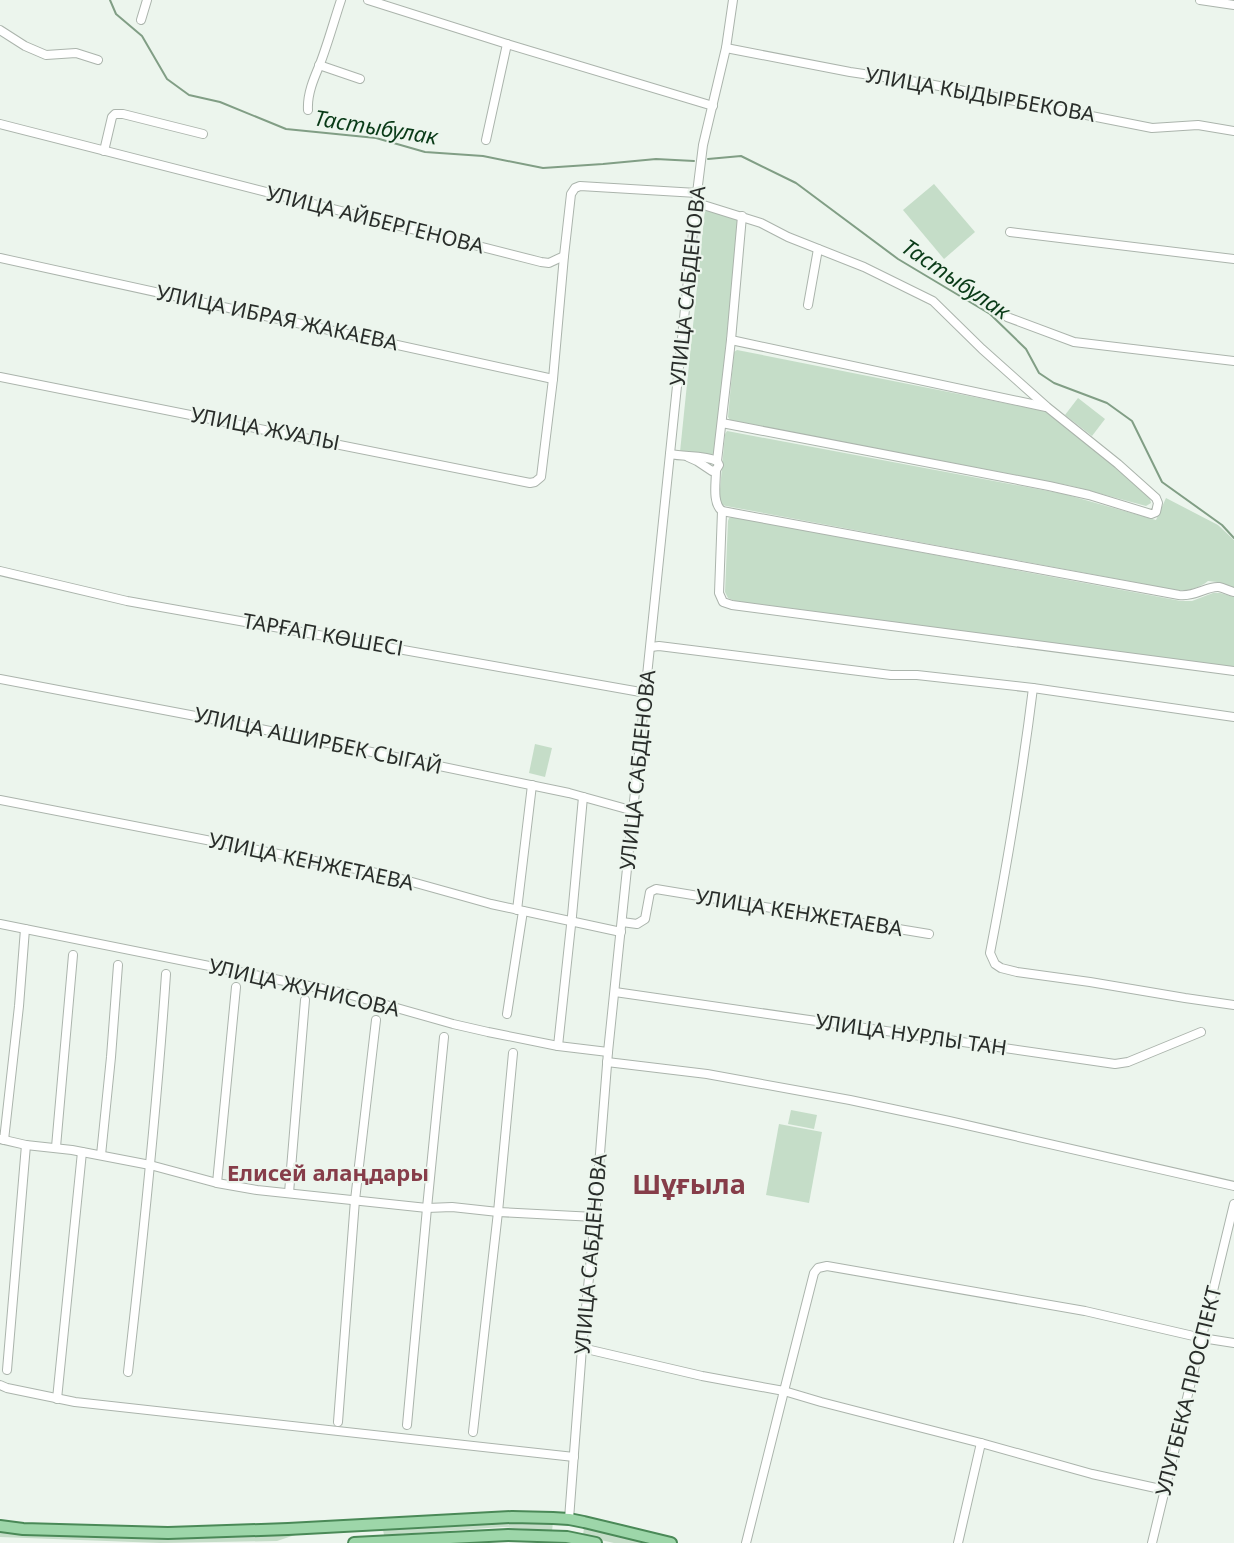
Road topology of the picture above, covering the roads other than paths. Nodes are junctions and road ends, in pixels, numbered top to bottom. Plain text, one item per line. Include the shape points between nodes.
1 (147, 0) edge
2 (341, 0) edge
3 (368, 0) edge
4 (733, 0) edge
5 (1200, 0) edge
6 (1234, 4) edge
7 (141, 20) dead end
8 (0, 30) edge
9 (507, 44) junction
10 (726, 48) junction
11 (98, 60) dead end
12 (319, 65) junction
13 (360, 79) dead end
14 (712, 106) junction
15 (308, 110) dead end
16 (0, 124) edge
17 (1234, 131) edge
18 (203, 135) dead end
19 (486, 140) dead end
20 (104, 151) junction
21 (698, 193) junction
22 (697, 202) junction
23 (742, 216) junction
24 (1010, 232) dead end
25 (818, 249) junction
26 (564, 256) junction
27 (0, 258) edge
28 (1234, 259) edge
29 (808, 305) dead end
30 (1007, 317) dead end
31 (731, 340) junction
32 (1234, 361) edge
33 (0, 377) edge
34 (553, 379) junction
35 (1047, 407) junction
36 (722, 423) junction
37 (670, 454) junction
38 (688, 457) junction
39 (717, 461) junction
40 (716, 470) junction
41 (722, 512) junction
42 (0, 571) edge
43 (1234, 592) edge
44 (651, 647) junction
45 (1234, 671) edge
46 (0, 679) edge
47 (1033, 688) junction
48 (646, 693) junction
49 (1234, 717) edge
50 (532, 785) junction
51 (583, 797) junction
52 (0, 800) edge
53 (634, 811) junction
54 (520, 910) junction
55 (572, 921) junction
56 (622, 922) junction
57 (0, 924) edge
58 (25, 929) junction
59 (621, 932) junction
60 (929, 934) dead end
61 (73, 955) dead end
62 (118, 965) dead end
63 (166, 974) dead end
64 (236, 987) dead end
65 (615, 992) junction
66 (305, 1000) dead end
67 (1234, 1005) edge
68 (507, 1014) dead end
69 (376, 1020) dead end
70 (1201, 1032) dead end
71 (444, 1037) dead end
72 (558, 1046) junction
73 (608, 1052) junction
74 (513, 1053) dead end
75 (608, 1062) junction
76 (2, 1140) edge
77 (26, 1145) junction
78 (56, 1147) junction
79 (82, 1152) junction
80 (101, 1155) junction
81 (150, 1166) junction
82 (217, 1183) junction
83 (1234, 1186) edge
84 (289, 1193) junction
85 (355, 1200) junction
86 (1234, 1204) edge
87 (427, 1208) junction
88 (498, 1212) junction
89 (596, 1217) junction
90 (1202, 1338) junction
91 (1234, 1343) edge
92 (582, 1348) junction
93 (7, 1370) dead end
94 (129, 1372) dead end
95 (0, 1385) edge
96 (784, 1391) junction
97 (57, 1399) junction
98 (338, 1422) dead end
99 (407, 1425) dead end
100 (473, 1432) dead end
101 (981, 1443) junction
102 (574, 1457) junction
103 (1165, 1490) junction
104 (569, 1519) junction
105 (378, 1525) junction
106 (0, 1527) edge
107 (566, 1540) edge
108 (380, 1542) edge
109 (354, 1543) edge
110 (596, 1543) edge
111 (672, 1543) edge
112 (746, 1543) edge
113 (958, 1543) edge
114 (1152, 1543) edge

1 - 7 street
2 - 12 street
3 - 9 street
4 - 10 street, УЛИЦА САБДЕНОВА
5 - 6 street
8 - 11 street via 46,55 76,53
9 - 14 street
9 - 19 street
10 - 14 street, УЛИЦА САБДЕНОВА
10 - 17 street, УЛИЦА КЫДЫРБЕКОВА via 1152,129 1198,125
12 - 13 street
12 - 15 street
14 - 21 street, УЛИЦА САБДЕНОВА
16 - 20 street, УЛИЦА АЙБЕРГЕНОВА
18 - 20 street via 116,114
20 - 26 street, УЛИЦА АЙБЕРГЕНОВА via 541,262
21 - 22 street, УЛИЦА САБДЕНОВА
21 - 26 street via 575,188
22 - 23 street
22 - 37 street, УЛИЦА САБДЕНОВА
23 - 25 street
23 - 31 street
24 - 28 street
25 - 29 street
25 - 35 street via 933,301
26 - 34 street
27 - 34 street, УЛИЦА ИБРАЯ ЖАКАЕВА
30 - 32 street via 1074,342
31 - 35 street
31 - 36 street
33 - 34 street, УЛИЦА ЖУАЛЫ via 530,483 541,477
35 - 36 street via 1156,498 1156,512 1151,514 1049,486
36 - 39 street
37 - 38 street
37 - 44 street, УЛИЦА САБДЕНОВА
38 - 39 street
38 - 40 street
39 - 40 street
40 - 41 street via 716,502
41 - 43 street via 1179,595 1196,595 1215,587
41 - 45 street via 719,593 723,602 732,605
42 - 48 street, ТАРҒАП КӨШЕСІ via 127,601
44 - 47 street
44 - 48 street, УЛИЦА САБДЕНОВА
46 - 50 street, УЛИЦА АШИРБЕК СЫГАЙ
47 - 49 street
47 - 67 street via 1025,758 990,953 994,964 1017,972
48 - 53 street, УЛИЦА САБДЕНОВА
50 - 51 street, УЛИЦА АШИРБЕК СЫГАЙ
50 - 54 street
51 - 53 street, УЛИЦА АШИРБЕК СЫГАЙ
51 - 55 street
52 - 54 street, УЛИЦА КЕНЖЕТАЕВА via 387,875
53 - 56 street, УЛИЦА САБДЕНОВА
54 - 55 street, УЛИЦА КЕНЖЕТАЕВА
54 - 68 street
55 - 59 street, УЛИЦА КЕНЖЕТАЕВА
55 - 72 street
56 - 59 street, УЛИЦА САБДЕНОВА
56 - 60 street, УЛИЦА КЕНЖЕТАЕВА via 637,924 645,919 650,892 656,889
57 - 58 street, УЛИЦА ЖУНИСОВА
58 - 72 street, УЛИЦА ЖУНИСОВА via 344,993 453,1024
58 - 76 street
59 - 65 street, УЛИЦА САБДЕНОВА
61 - 78 street
62 - 80 street
63 - 81 street
64 - 82 street
65 - 70 street, УЛИЦА НУРЛЫ ТАН via 1115,1064
65 - 73 street, УЛИЦА САБДЕНОВА
66 - 84 street
69 - 85 street
71 - 87 street
72 - 73 street, УЛИЦА ЖУНИСОВА
73 - 75 street, УЛИЦА САБДЕНОВА
74 - 88 street
75 - 83 street via 707,1074 850,1100
75 - 89 street, УЛИЦА САБДЕНОВА
76 - 77 street
77 - 78 street
77 - 93 street
78 - 79 street
79 - 80 street
79 - 97 street
80 - 81 street
81 - 82 street
81 - 94 street
82 - 84 street
84 - 85 street
85 - 87 street
85 - 98 street
86 - 90 street, УЛУГБЕКА ПРОСПЕКТ
87 - 88 street
87 - 99 street
88 - 89 street
88 - 100 street
89 - 92 street, УЛИЦА САБДЕНОВА
90 - 91 street
90 - 96 street via 1085,1311 827,1266 814,1272
90 - 103 street, УЛУГБЕКА ПРОСПЕКТ
92 - 96 street
92 - 102 street, УЛИЦА САБДЕНОВА
95 - 97 street
96 - 101 street
96 - 112 street
97 - 102 street
101 - 103 street
101 - 113 street
102 - 104 street, УЛИЦА САБДЕНОВА
103 - 114 street, УЛУГБЕКА ПРОСПЕКТ
104 - 105 main road
104 - 107 main road, УЛИЦА САБДЕНОВА
104 - 111 main road
105 - 106 main road via 168,1533
105 - 108 main road
107 - 108 main road via 508,1535
107 - 110 main road
108 - 109 main road

